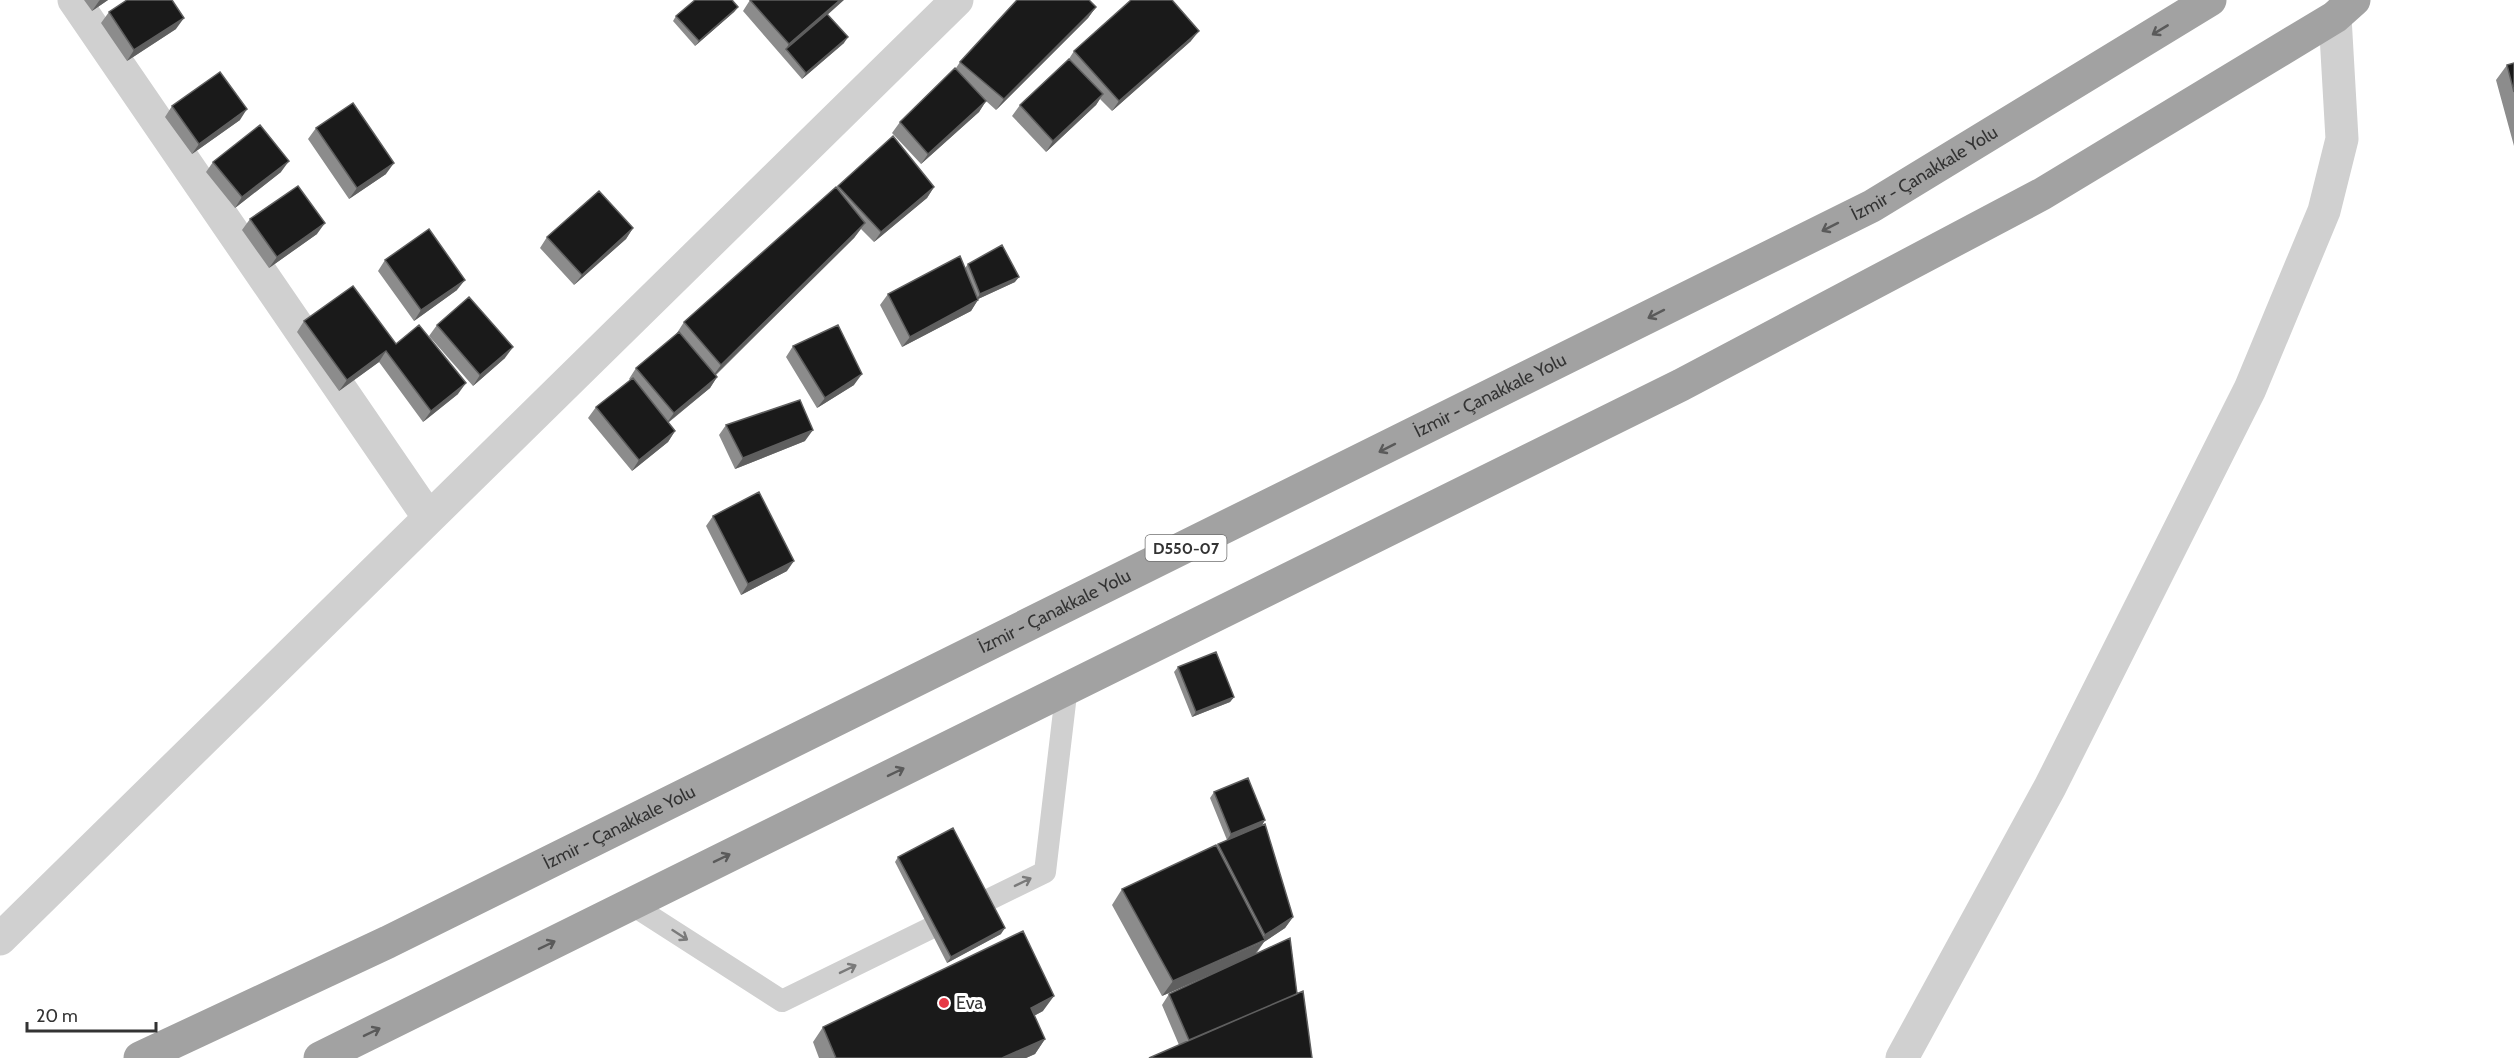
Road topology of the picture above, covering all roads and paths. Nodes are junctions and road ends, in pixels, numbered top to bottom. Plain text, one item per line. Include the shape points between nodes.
1 (74, 0) edge
2 (957, 0) edge
3 (2210, 0) edge
4 (2345, 9) edge
5 (429, 518) junction
6 (1067, 686) junction
7 (630, 904) junction
8 (0, 939) edge
9 (140, 1058) edge
10 (320, 1058) edge
11 (1902, 1058) edge

1 - 5 street
2 - 5 street
3 -> 9 highway, İzmir - Çanakkale Yolu / D550-07 via 1872,206 409,932
4 - 6 highway via 2042,194 1681,385
4 - 11 street via 2342,139 2324,211 2250,389 2050,787
5 - 8 street
7 -> 6 highway
7 -> 6 lane via 782,1001 1045,872
10 -> 7 highway

